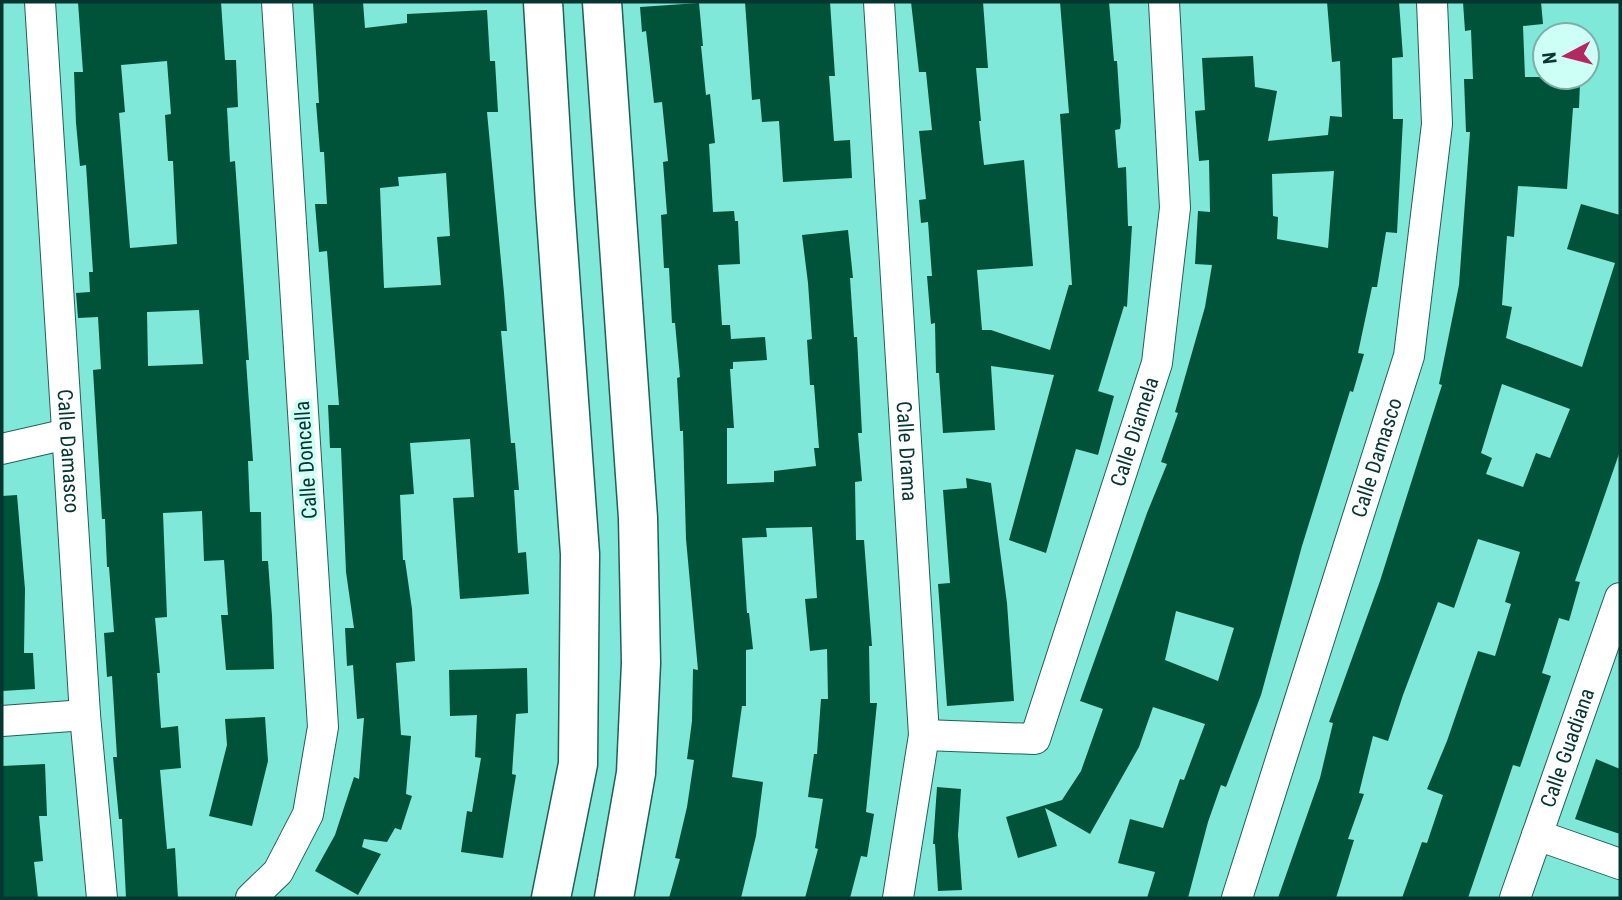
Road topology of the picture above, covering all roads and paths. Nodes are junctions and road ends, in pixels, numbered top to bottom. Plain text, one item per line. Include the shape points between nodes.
1 (40, 2) edge
2 (277, 2) edge
3 (543, 2) edge
4 (602, 2) edge
5 (879, 2) edge
6 (1164, 2) edge
7 (1432, 2) edge
8 (67, 434) junction
9 (2, 449) edge
10 (1619, 608) edge
11 (85, 715) junction
12 (2, 721) edge
13 (924, 735) junction
14 (1538, 835) junction
15 (1620, 864) edge
16 (102, 898) edge
17 (251, 898) edge
18 (551, 898) edge
19 (614, 898) edge
20 (898, 898) edge
21 (1237, 898) edge
22 (1515, 898) edge

1 - 8 street, Calle Damasco
2 - 17 street, Calle Doncella via 323,727 308,814 278,872
3 - 18 main road via 580,554 578,764
4 - 19 main road via 638,518 641,663 636,773
5 - 13 street, Calle Drama
6 - 13 street, Calle Diamela via 1175,208 1157,363 1035,739
7 - 21 street, Calle Damasco via 1437,124 1409,356
8 - 9 street
8 - 11 street, Calle Damasco
10 - 14 street, Calle Guadiana
11 - 12 street
11 - 16 street, Calle Damasco
13 - 20 street, Calle Drama
14 - 15 street
14 - 22 street, Calle Guadiana

